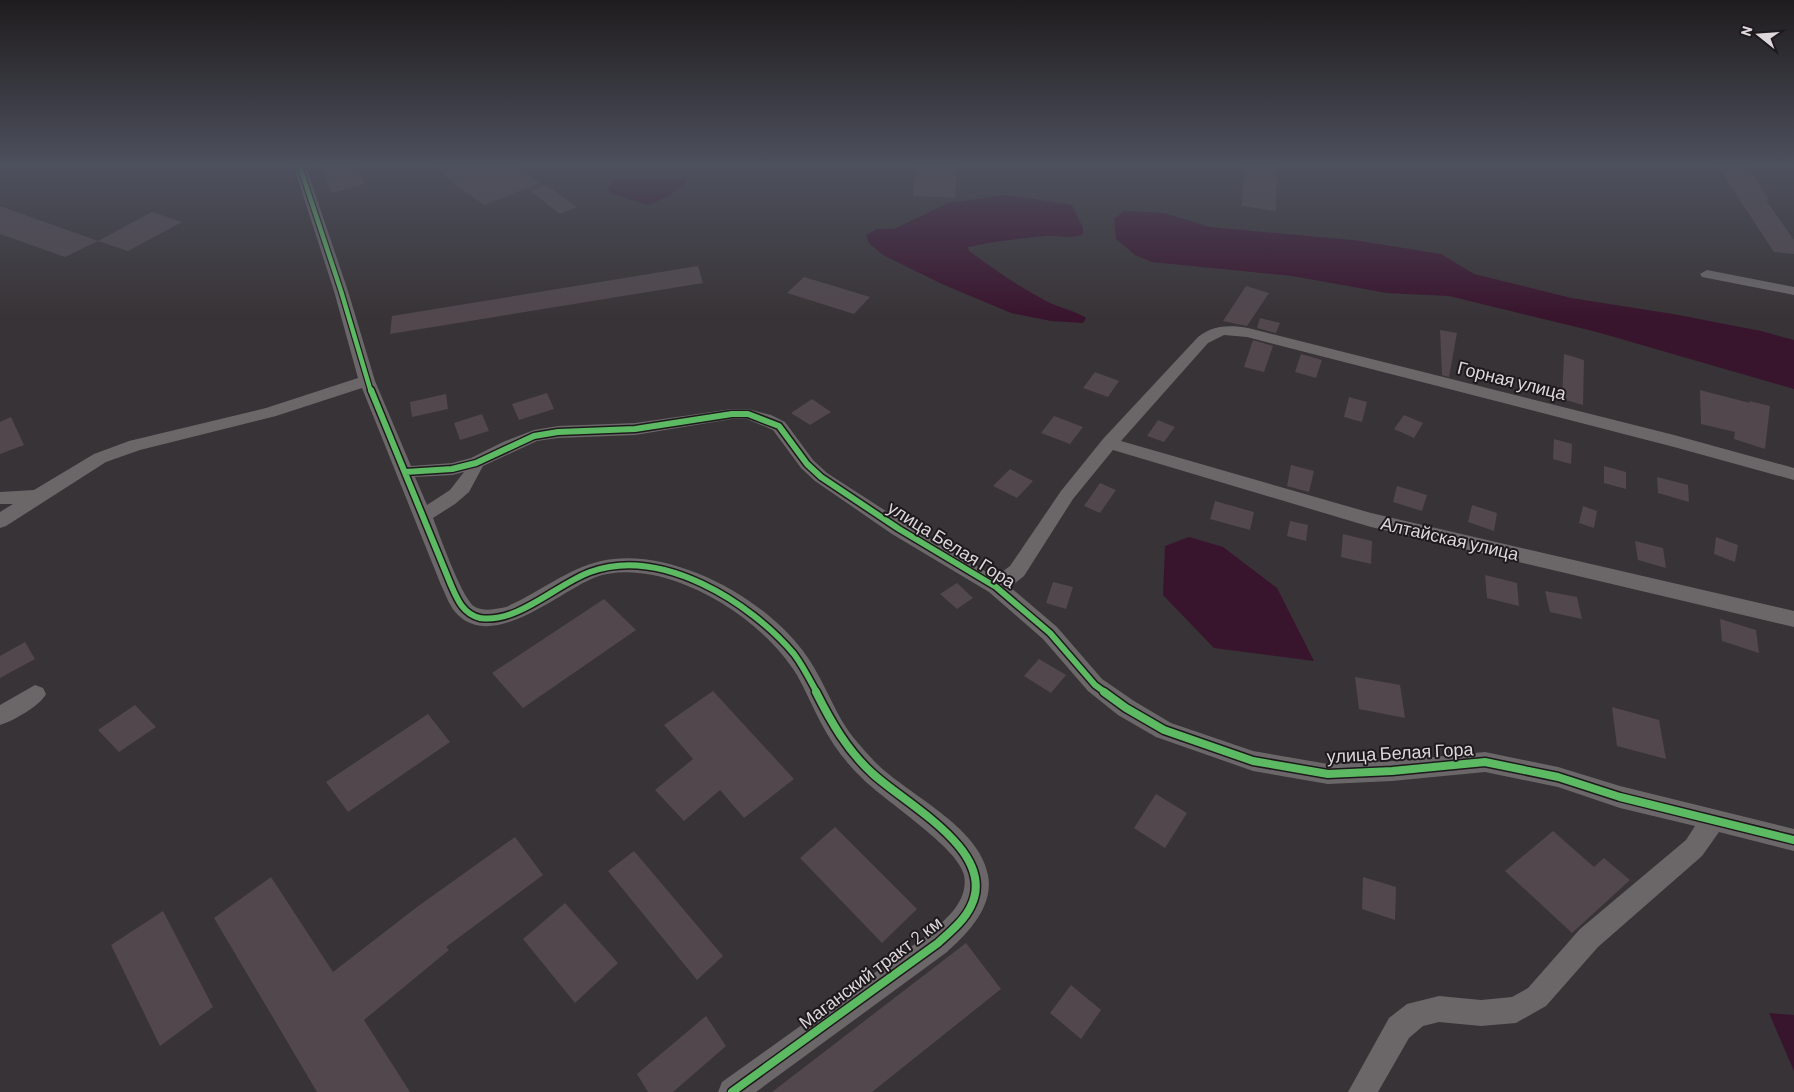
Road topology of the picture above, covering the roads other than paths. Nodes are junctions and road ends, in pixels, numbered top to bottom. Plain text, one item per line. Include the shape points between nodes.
1 (315, 215) edge
2 (1707, 274) dead end
3 (1794, 291) edge
4 (1220, 330) joint
5 (367, 381) junction
6 (1109, 444) junction
7 (476, 463) junction
8 (404, 472) junction
9 (1794, 474) edge
10 (38, 496) junction
11 (0, 498) edge
12 (424, 515) junction
13 (0, 522) edge
14 (996, 587) junction
15 (1794, 619) edge
16 (35, 694) dead end
17 (0, 716) edge
18 (1713, 821) junction
19 (1794, 840) edge
20 (732, 1092) edge
21 (1362, 1092) edge

1 - 5 street, Маганский тракт 2 км
2 - 3 street
4 - 6 street via 1202,340
4 - 9 street, Горная улица via 1248,333
5 - 8 street, Маганский тракт 2 км
5 - 10 street via 270,412 135,445 100,458
6 - 14 street via 1067,495 1017,571
6 - 15 street, Алтайская улица via 1371,520
7 - 8 street, улица Белая Гора via 452,470
7 - 12 street via 472,477 462,490
7 - 14 street, улица Белая Гора via 534,436 748,414 779,426 807,464 835,488
8 - 12 street, Маганский тракт 2 км
10 - 11 street
10 - 13 street
12 - 20 street, Маганский тракт 2 км via 451,584 464,610 474,617 499,617 516,612 573,579 613,566 658,569 683,576 724,595 774,631 804,668 828,720 852,753 875,776 938,826 965,855 976,874 975,895 966,917 938,943
14 - 18 street, улица Белая Гора via 1050,633 1095,684 1126,708 1164,730 1253,761 1328,774 1485,762 1558,777
16 - 17 street
18 - 19 street, улица Белая Гора
18 - 21 street via 1694,848 1589,938 1537,997 1516,1010 1481,1013 1438,1010 1417,1014 1399,1028

